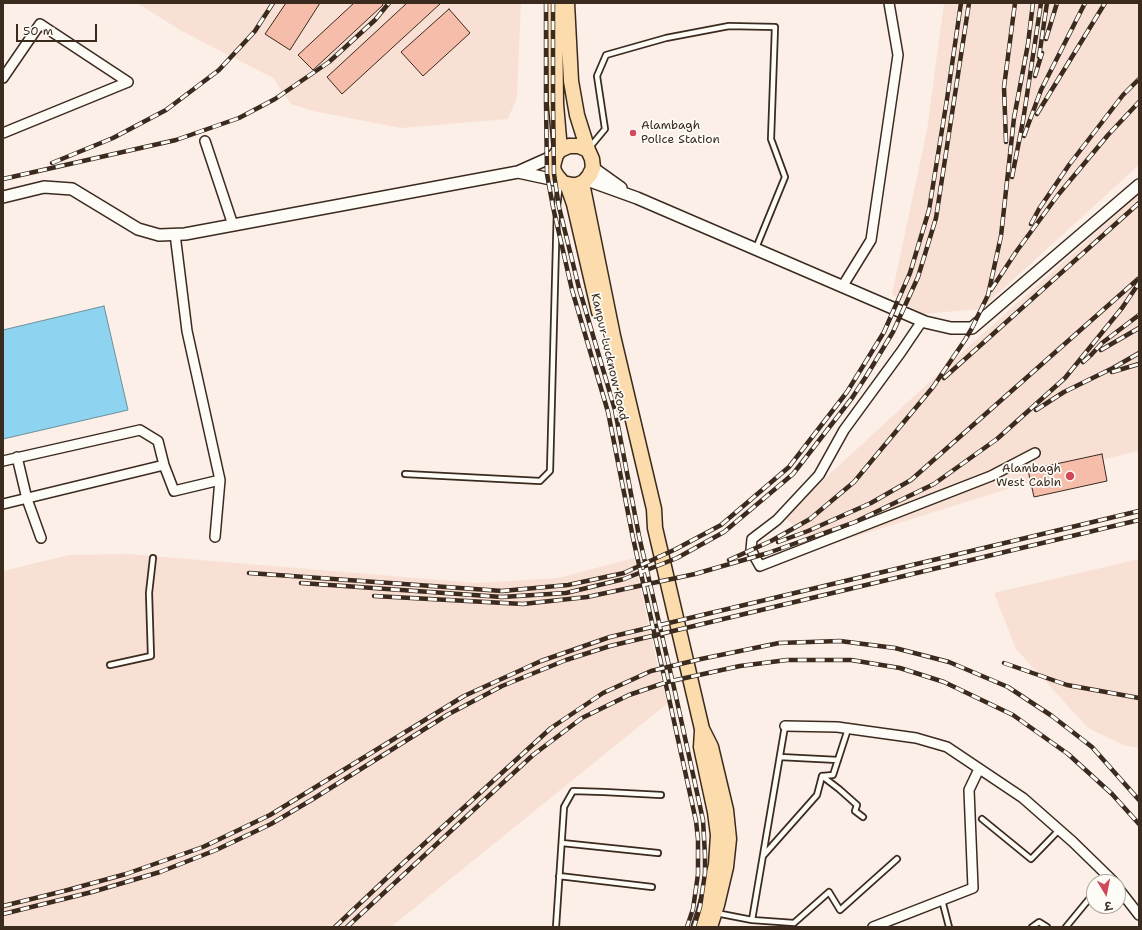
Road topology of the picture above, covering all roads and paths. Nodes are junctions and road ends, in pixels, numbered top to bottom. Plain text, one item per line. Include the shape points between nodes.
1 (555, 3) edge
2 (567, 3) edge
3 (889, 3) edge
4 (3, 78) edge
5 (3, 133) edge
6 (206, 141) dead end
7 (588, 150) junction
8 (558, 153) junction
9 (518, 172) junction
10 (587, 177) junction
11 (564, 182) junction
12 (1139, 186) edge
13 (3, 197) edge
14 (557, 207) junction
15 (233, 225) junction
16 (175, 234) junction
17 (755, 250) junction
18 (842, 287) junction
19 (922, 321) junction
20 (1035, 453) dead end
21 (17, 457) junction
22 (3, 461) edge
23 (164, 465) junction
24 (405, 474) dead end
25 (220, 480) junction
26 (27, 498) junction
27 (3, 504) edge
28 (655, 528) junction
29 (214, 537) dead end
30 (41, 538) dead end
31 (153, 558) dead end
32 (110, 665) dead end
33 (785, 726) joint
34 (702, 729) junction
35 (848, 729) junction
36 (780, 756) junction
37 (838, 760) junction
38 (979, 769) junction
39 (822, 776) junction
40 (661, 794) dead end
41 (863, 817) dead end
42 (982, 819) dead end
43 (1059, 830) junction
44 (562, 843) junction
45 (658, 853) dead end
46 (763, 856) junction
47 (897, 859) dead end
48 (1102, 874) edge
49 (559, 876) junction
50 (652, 886) dead end
51 (1126, 898) edge
52 (942, 900) junction
53 (1086, 903) edge
54 (714, 913) junction
55 (1139, 915) edge
56 (752, 920) junction
57 (768, 921) junction
58 (556, 927) edge
59 (699, 927) edge
60 (710, 927) edge
61 (768, 927) edge
62 (873, 927) edge
63 (949, 927) edge
64 (1032, 927) edge
65 (1047, 927) edge
66 (1066, 927) edge

1 - 8 main road, Kanpur-Lucknow Road
2 - 7 main road, Kanpur-Lucknow Road via 571,82 577,115
3 - 18 street via 898,55 871,240
4 - 5 street via 40,24 128,82
6 - 15 street
7 - 8 main road via 569,146
7 - 10 main road, Kanpur-Lucknow Road via 592,159
7 - 17 lane via 605,129 597,76 606,55 666,38 729,26 775,27 771,139 784,177
8 - 9 street
8 - 11 main road, Kanpur-Lucknow Road via 553,166 554,172
9 - 11 street
9 - 15 street
10 - 11 main road via 577,185
10 - 17 street
10 - 28 main road, Kanpur-Lucknow Road via 613,336 654,510
11 - 14 lane
11 - 14 lane
11 - 28 main road, Kanpur-Lucknow Road via 574,204 645,510
12 - 19 street via 972,328 951,328
13 - 16 street via 44,187 72,189 138,229 159,235
14 - 24 lane via 550,471 540,481
15 - 16 street
16 - 25 street via 187,332
17 - 18 street
18 - 19 street
19 - 20 street via 844,430 819,475 777,520 752,539 751,550 760,566 991,476
21 - 22 street
21 - 23 street via 140,430 158,441
21 - 26 street
23 - 25 street via 174,490
23 - 26 street
25 - 29 street
26 - 27 street
26 - 30 street
28 - 34 main road, Kanpur-Lucknow Road
31 - 32 lane via 149,593 151,656
33 - 35 street
33 - 36 lane
34 - 54 main road via 711,747 726,810 728,839 726,867
34 - 59 main road via 701,747 718,835 716,865
35 - 37 lane
35 - 38 street via 916,738 947,747
36 - 37 lane
36 - 46 lane
37 - 39 lane via 833,775
38 - 43 street via 1023,798
38 - 52 street via 969,790 973,888
39 - 41 lane via 857,805 855,811
39 - 46 lane via 818,796
40 - 44 lane via 573,791 564,807
42 - 43 lane via 1031,859
43 - 48 street
44 - 45 lane
44 - 49 lane
46 - 56 lane
47 - 57 lane via 840,910 829,892 794,923
49 - 50 lane
49 - 58 lane
51 - 55 street
52 - 62 street
52 - 63 lane
53 - 66 lane
54 - 56 lane
54 - 60 main road
56 - 57 lane
57 - 61 lane
64 - 65 lane via 1039,922

